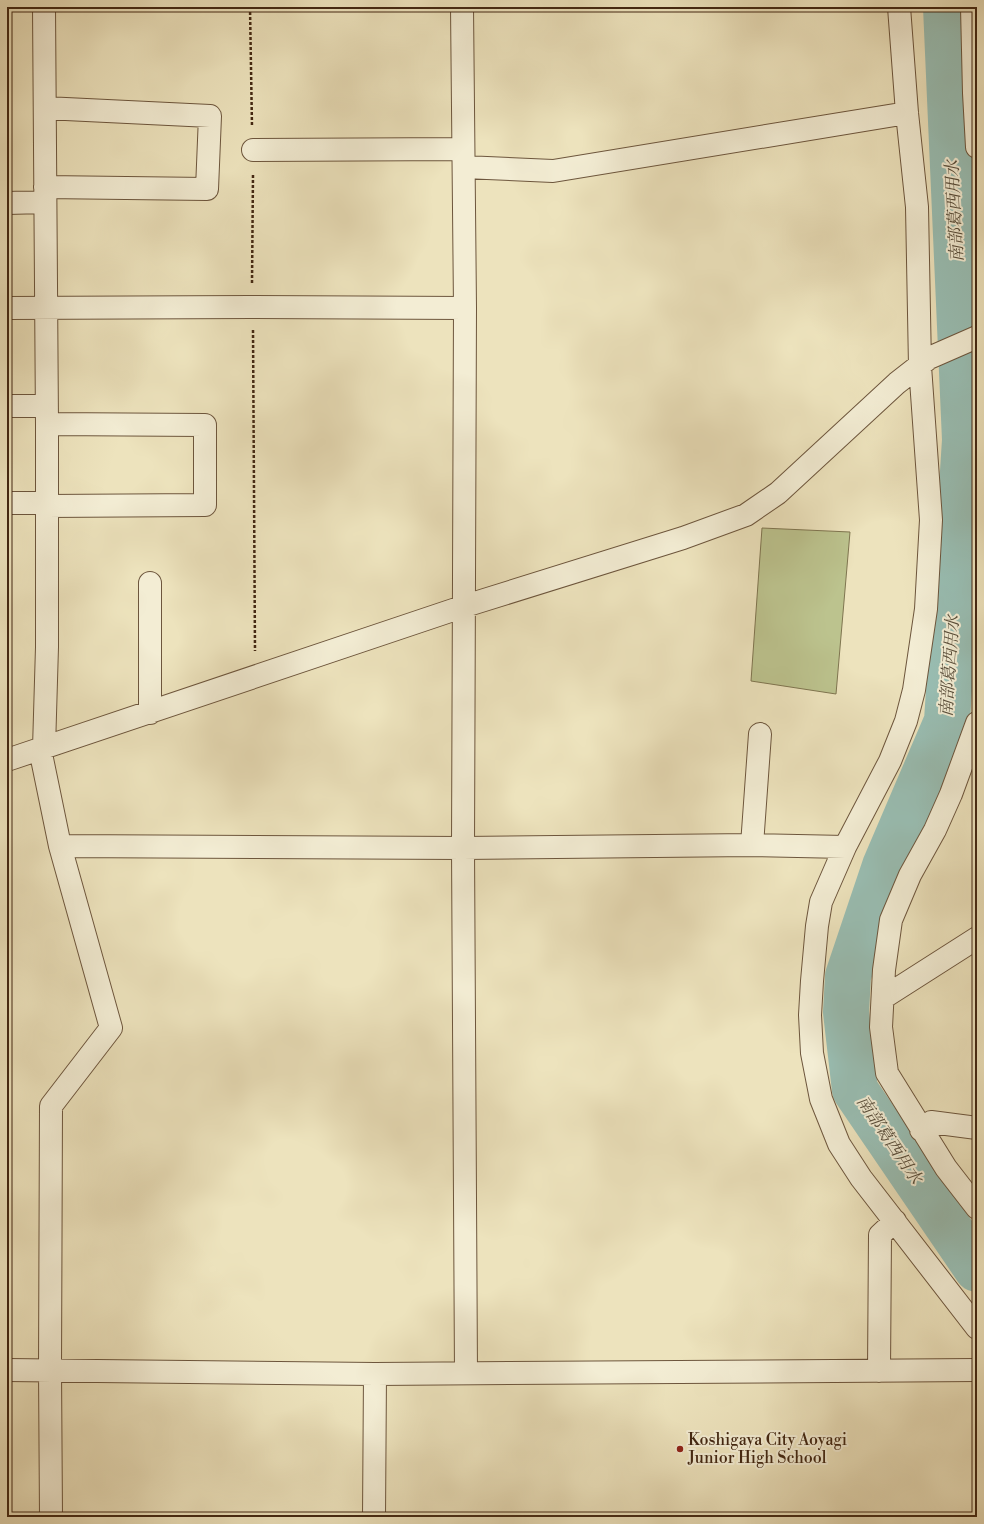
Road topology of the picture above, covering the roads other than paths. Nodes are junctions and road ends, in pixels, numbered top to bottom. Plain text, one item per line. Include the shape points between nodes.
1 (44, 7) edge
2 (462, 7) edge
3 (899, 7) edge
4 (972, 7) edge
5 (975, 93) edge
6 (45, 108) junction
7 (907, 113) junction
8 (977, 147) edge
9 (253, 150) road end
10 (464, 158) junction
11 (45, 195) junction
12 (7, 203) edge
13 (7, 308) edge
14 (45, 308) junction
15 (465, 308) junction
16 (977, 337) edge
17 (924, 362) junction
18 (7, 406) edge
19 (47, 415) junction
20 (7, 503) edge
21 (46, 504) junction
22 (150, 583) dead end
23 (465, 606) junction
24 (150, 713) junction
25 (977, 723) edge
26 (760, 734) dead end
27 (42, 749) junction
28 (7, 760) edge
29 (752, 844) junction
30 (60, 846) junction
31 (845, 847) junction
32 (463, 848) junction
33 (977, 938) edge
34 (883, 998) junction
35 (977, 1128) edge
36 (922, 1130) junction
37 (977, 1208) edge
38 (895, 1221) junction
39 (977, 1328) edge
40 (7, 1370) edge
41 (50, 1370) junction
42 (977, 1370) edge
43 (879, 1371) junction
44 (466, 1373) junction
45 (375, 1374) junction
46 (51, 1517) edge
47 (374, 1517) edge

1 - 6 street
2 - 10 street
3 - 7 street
4 - 5 street
5 - 8 street
6 - 11 street
6 - 11 street via 210,116 207,190
7 - 10 street via 553,171
7 - 17 street via 917,207
9 - 10 street
10 - 15 street
11 - 12 street
11 - 14 street
13 - 14 street
14 - 15 street
14 - 19 street
15 - 23 street
16 - 17 street
17 - 23 street via 897,383 778,493 746,515 682,538
17 - 31 street via 931,520 926,609 914,690 906,720 890,761
18 - 19 street
19 - 21 street
19 - 21 street via 205,424 205,505
20 - 21 street
21 - 27 street via 47,647
22 - 24 street
23 - 24 street
23 - 32 street
24 - 27 street
25 - 34 street via 951,794 910,875 891,920
26 - 29 street
27 - 28 street
27 - 30 street
29 - 31 street
29 - 32 street
30 - 32 street
30 - 41 street via 111,1028 51,1106
31 - 38 street via 821,902 817,926 811,1001 812,1053 821,1099 840,1144
32 - 44 street
33 - 34 street
34 - 36 street via 881,1027 887,1073
35 - 36 street via 931,1122
36 - 37 street via 946,1168
38 - 39 street
38 - 43 street via 880,1235
40 - 41 street
41 - 45 street
41 - 46 street
42 - 43 street
43 - 44 street
44 - 45 street
45 - 47 street

